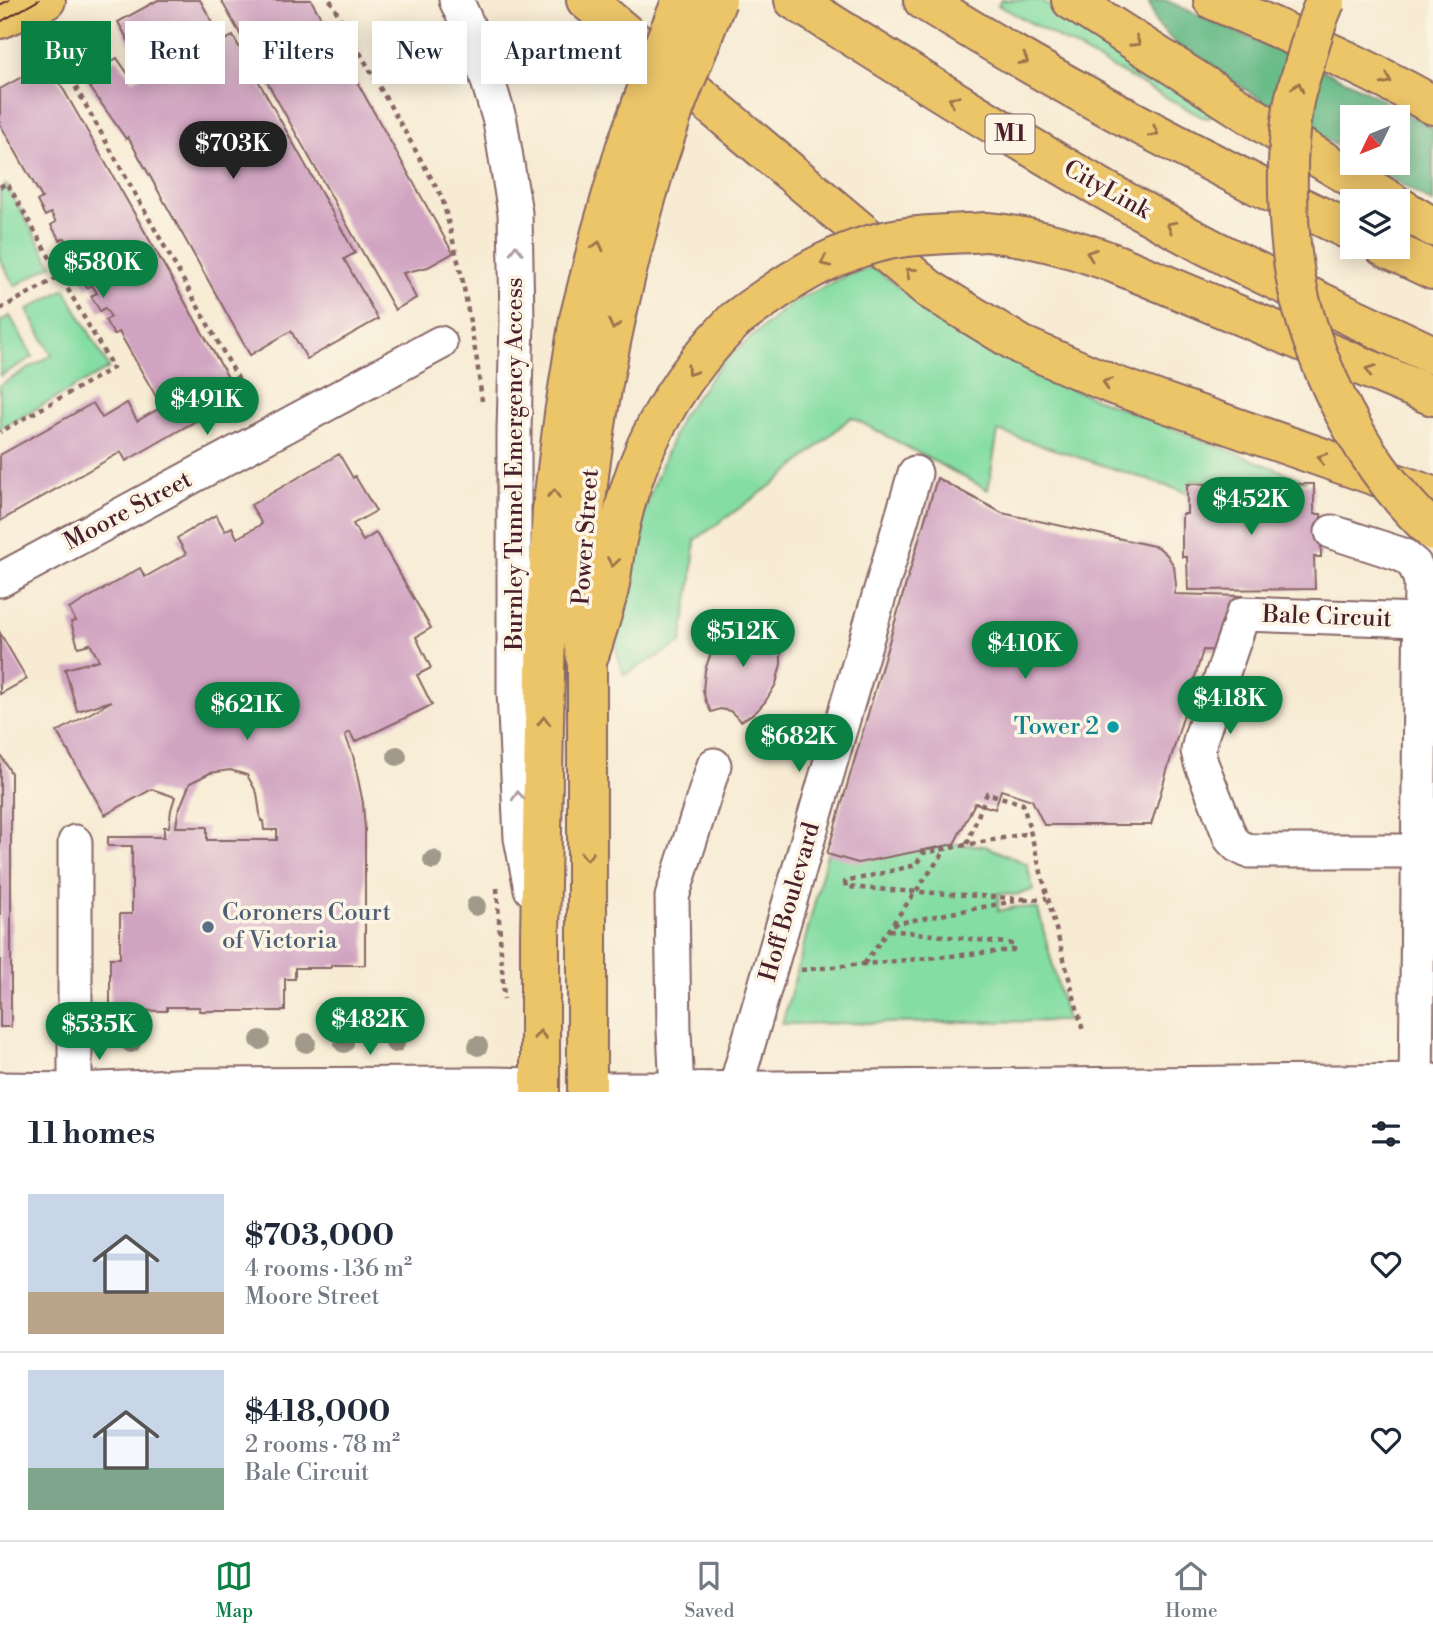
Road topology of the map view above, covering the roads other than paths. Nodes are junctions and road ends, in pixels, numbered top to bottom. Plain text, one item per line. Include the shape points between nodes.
1 (9, 0) edge
2 (46, 0) edge
3 (456, 0) edge
4 (586, 0) edge
5 (682, 0) edge
6 (717, 0) edge
7 (794, 0) edge
8 (923, 0) edge
9 (1213, 0) edge
10 (1326, 0) edge
11 (1075, 2) edge
12 (0, 6) edge
13 (0, 19) edge
14 (1433, 105) edge
15 (640, 157) junction
16 (1371, 189) edge
17 (1410, 213) edge
18 (1340, 226) edge
19 (1433, 226) edge
20 (1410, 259) edge
21 (1433, 270) edge
22 (440, 343) dead end
23 (1433, 355) edge
24 (1433, 396) edge
25 (915, 473) dead end
26 (1433, 496) edge
27 (1433, 531) edge
28 (1332, 532) dead end
29 (0, 580) edge
30 (1420, 620) junction
31 (587, 665) junction
32 (714, 765) dead end
33 (75, 842) dead end
34 (1418, 851) junction
35 (540, 936) junction
36 (1422, 1085) edge
37 (0, 1089) edge
38 (540, 1089) edge
39 (735, 1089) junction
40 (75, 1090) junction
41 (677, 1090) junction
42 (587, 1091) edge

1 - 12 main road
2 - 13 main road
35 -> 3 street, Burnley Tunnel Emergency Access via 522,838 514,692 515,213 496,109
26 -> 4 main road via 1111,384 1021,345 978,320 929,289
5 - 15 main road, Power Street, bridge via 661,51
6 - 15 main road, Power Street, bridge via 675,107
23 -> 7 main road, CityLink / M1 via 1231,258 1095,184
8 -> 18 main road via 1094,100
9 -> 14 main road
27 -> 10 main road, bridge via 1394,488 1352,426 1325,373 1301,303 1293,254 1289,154 1293,106
11 -> 16 main road
15 -> 31 main road, Power Street via 626,269 589,468 578,604
35 -> 15 main road, Power Street via 546,619 552,510 564,414 579,319 601,232
17 - 19 main road
20 - 21 main road
22 - 29 street, Moore Street
24 -> 31 main road, bridge via 1116,264 1025,236 987,232 900,238 852,251 778,288 736,320 692,368 667,406 629,492 608,595
25 - 39 street, Hoff Boulevard
28 - 30 street via 1403,555 1415,565 1421,581
30 - 34 street
30 - 34 street, Bale Circuit via 1243,614 1198,751 1231,839 1248,851
31 -> 42 main road, Power Street
32 - 41 street via 672,897
33 - 40 street
34 - 36 street
38 -> 35 main road, Power Street
36 - 39 street
37 - 40 street
38 - 40 street via 492,1084
38 - 42 main road
39 - 41 street
41 - 42 street

